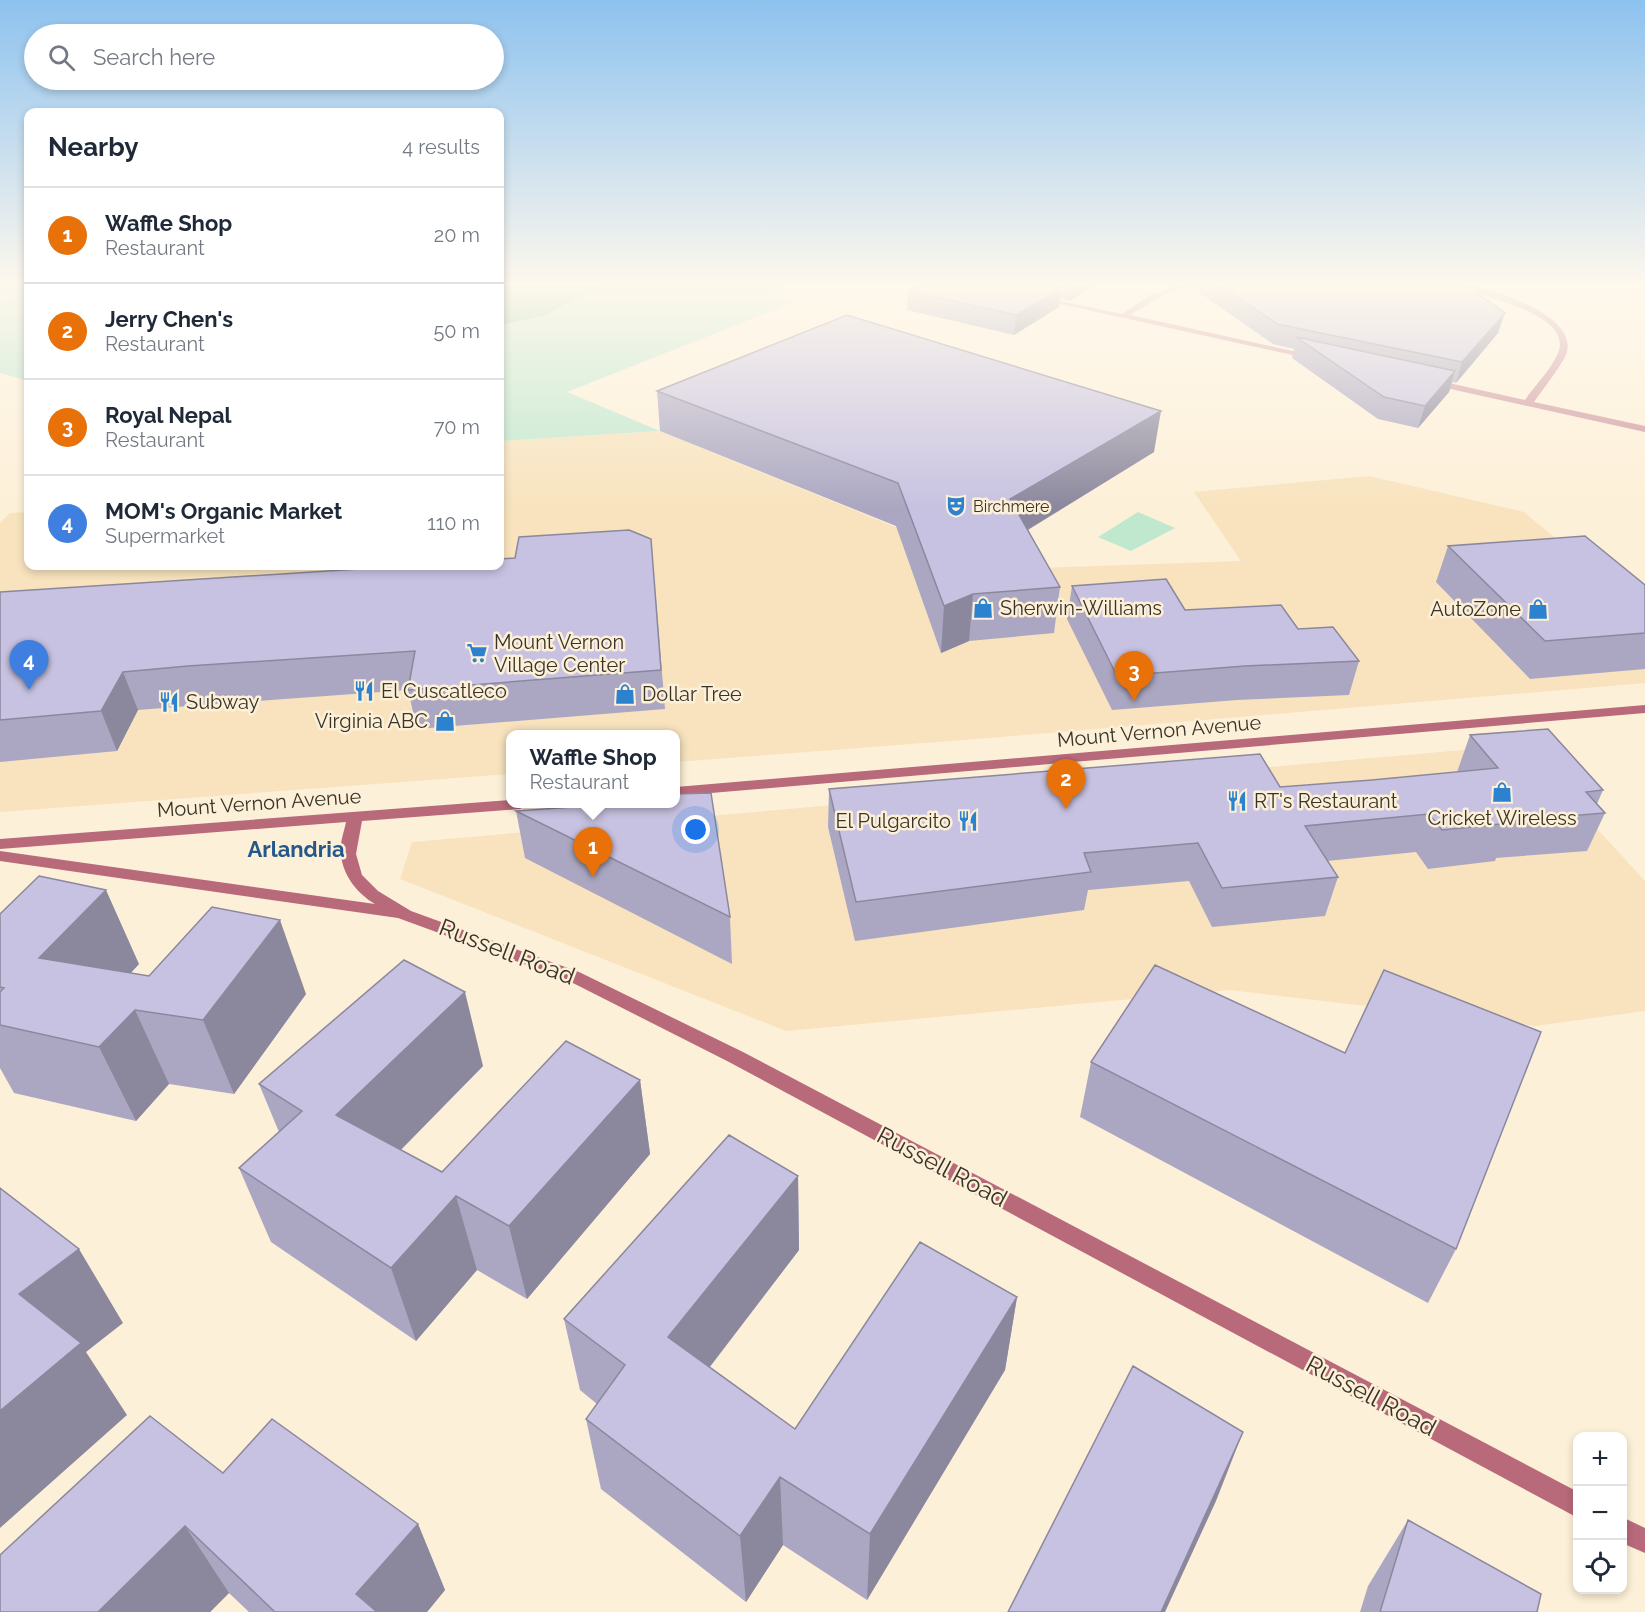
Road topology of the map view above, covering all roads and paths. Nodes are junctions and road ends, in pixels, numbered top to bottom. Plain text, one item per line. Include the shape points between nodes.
1 (1316, 357) edge
2 (1559, 357) edge
3 (1320, 358) edge
4 (1424, 381) edge
5 (1528, 404) junction
6 (1645, 429) edge
7 (1645, 709) edge
8 (680, 792) edge
9 (506, 805) edge
10 (355, 817) junction
11 (0, 844) edge
12 (0, 856) edge
13 (405, 915) junction
14 (1573, 1503) edge
15 (1627, 1531) edge
16 (1645, 1541) edge

1 - 3 street
2 - 5 street
4 - 5 street
5 - 6 street
7 - 8 main road, Mount Vernon Avenue
9 - 10 main road, Mount Vernon Avenue
10 - 11 main road, Mount Vernon Avenue
10 - 13 main road, Russell Road via 348,854 355,877 372,895
12 - 13 main road
13 - 14 main road, Russell Road via 573,976 736,1057
15 - 16 main road

